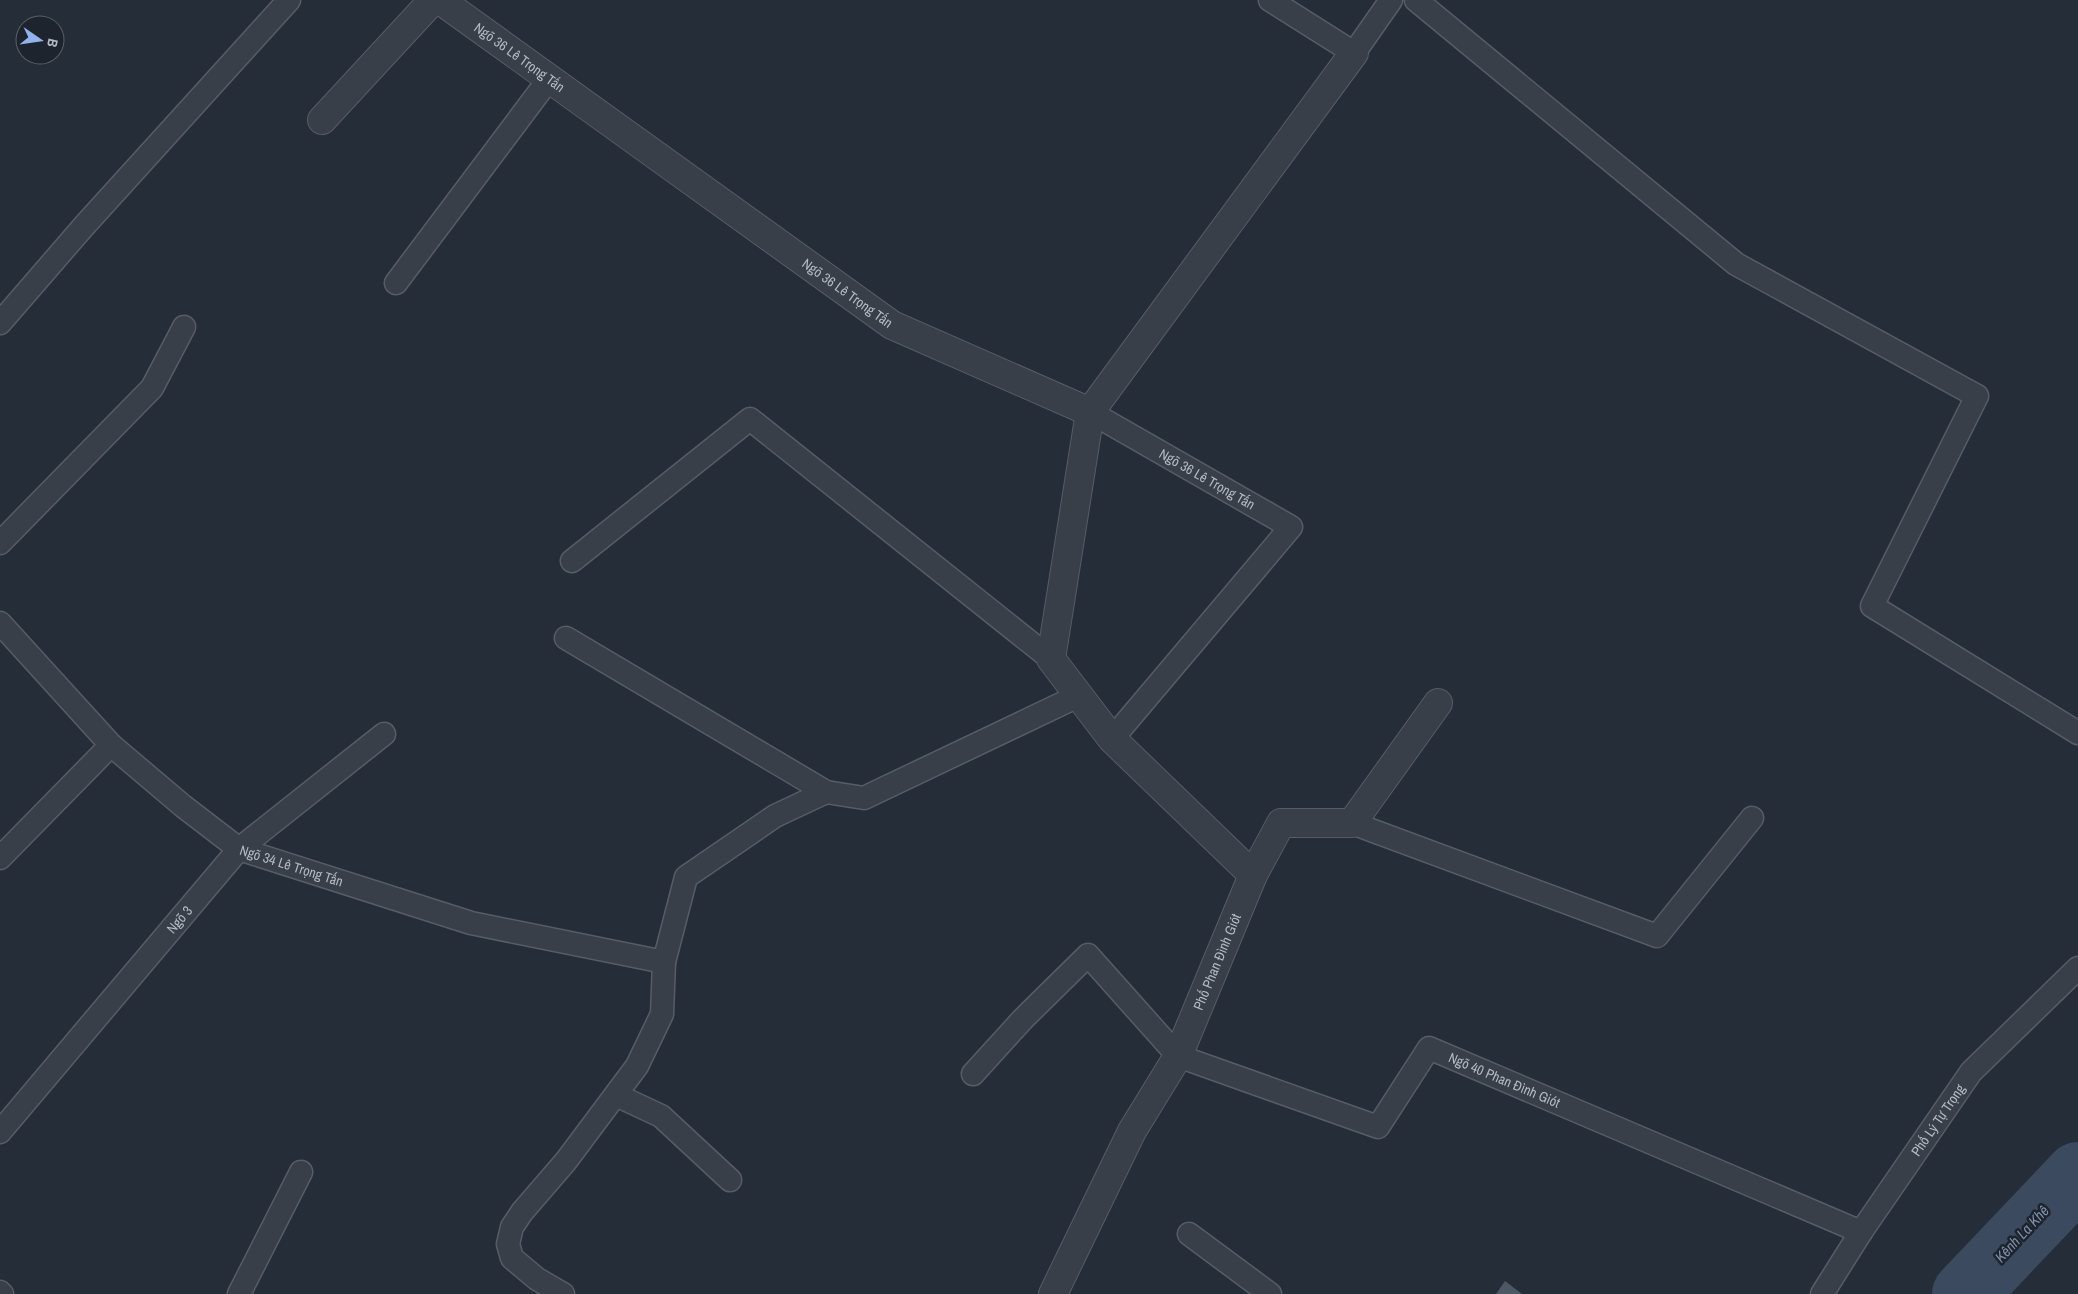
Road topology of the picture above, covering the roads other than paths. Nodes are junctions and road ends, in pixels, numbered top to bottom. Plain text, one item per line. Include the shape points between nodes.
1 (289, 0) edge
2 (432, 0) edge
3 (440, 0) edge
4 (1270, 0) edge
5 (1392, 0) edge
6 (1416, 0) edge
7 (1354, 53) junction
8 (550, 79) junction
9 (322, 120) dead end
10 (396, 283) dead end
11 (0, 323) edge
12 (184, 327) dead end
13 (1090, 412) junction
14 (0, 543) edge
15 (572, 561) dead end
16 (0, 623) edge
17 (566, 638) dead end
18 (1051, 659) junction
19 (1078, 696) junction
20 (1438, 703) dead end
21 (2078, 733) edge
22 (384, 734) dead end
23 (1112, 739) junction
24 (111, 745) junction
25 (826, 792) junction
26 (1752, 818) dead end
27 (1352, 823) junction
28 (239, 849) junction
29 (0, 858) edge
30 (1253, 875) junction
31 (664, 962) junction
32 (2078, 968) edge
33 (1178, 1056) junction
34 (973, 1074) dead end
35 (616, 1096) junction
36 (0, 1132) edge
37 (301, 1172) dead end
38 (730, 1180) dead end
39 (1861, 1232) junction
40 (1189, 1234) dead end
41 (239, 1294) edge
42 (563, 1294) edge
43 (1052, 1294) edge
44 (1270, 1294) edge
45 (1822, 1294) edge

1 - 11 lane
2 - 9 street
3 - 8 street, Ngõ 36 Lê Trọng Tấn
4 - 7 lane
5 - 7 lane
6 - 21 lane via 1736,264 1977,396 1872,606
7 - 13 street
8 - 10 lane
8 - 13 street, Ngõ 36 Lê Trọng Tấn via 892,325
12 - 14 lane via 152,388
13 - 18 street
13 - 23 lane, Ngõ 36 Lê Trọng Tấn via 1291,527
15 - 18 lane via 750,419
16 - 24 lane, Ngõ 34 Lê Trọng Tấn
17 - 25 lane
18 - 19 street
19 - 23 street
19 - 25 lane via 864,798
20 - 27 street
22 - 28 lane, Ngõ 3
23 - 30 street
24 - 28 lane, Ngõ 34 Lê Trọng Tấn
24 - 29 lane
25 - 31 lane via 775,816 686,877
26 - 27 lane via 1657,936
27 - 30 street, Phố Phan Đình Giót via 1281,822
28 - 31 lane, Ngõ 34 Lê Trọng Tấn via 471,923
28 - 36 lane, Ngõ 3
30 - 33 street, Phố Phan Đình Giót
31 - 35 lane via 662,1014 637,1066
32 - 39 lane, Phố Lý Tự Trọng via 1971,1072
33 - 34 lane via 1088,956 1023,1019
33 - 39 lane, Ngõ 40 Phan Đình Giót via 1378,1127 1429,1048
33 - 43 street, Phố Phan Đình Giót via 1132,1131
35 - 38 lane via 661,1116
35 - 42 lane via 512,1227 508,1244 512,1258 537,1279
37 - 41 lane
39 - 45 lane, Phố Lý Tự Trọng
40 - 44 lane

